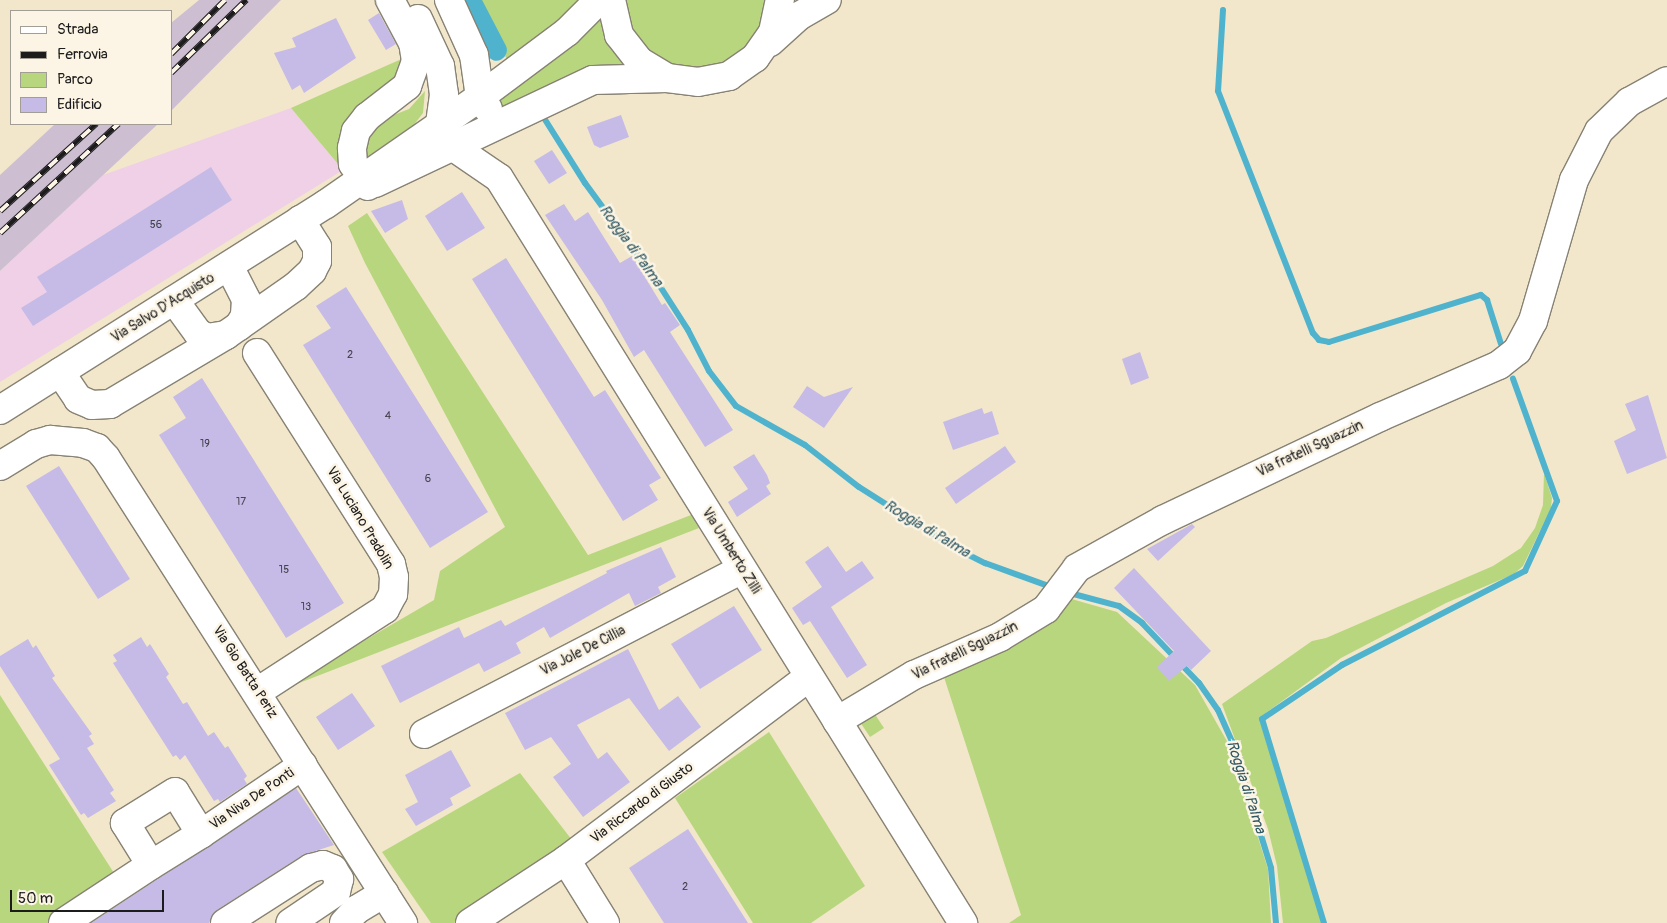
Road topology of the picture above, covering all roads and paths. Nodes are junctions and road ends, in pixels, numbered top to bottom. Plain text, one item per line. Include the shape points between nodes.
1 (390, 0) edge
2 (409, 0) edge
3 (449, 0) edge
4 (599, 0) edge
5 (611, 0) edge
6 (780, 0) edge
7 (827, 0) edge
8 (765, 46) junction
9 (440, 66) junction
10 (667, 78) junction
11 (1667, 81) edge
12 (480, 96) junction
13 (440, 124) junction
14 (498, 126) junction
15 (455, 148) junction
16 (499, 178) junction
17 (365, 182) junction
18 (300, 220) junction
19 (229, 266) junction
20 (174, 300) junction
21 (232, 331) junction
22 (257, 353) dead end
23 (60, 372) junction
24 (0, 410) edge
25 (0, 466) edge
26 (742, 569) junction
27 (809, 677) junction
28 (257, 692) junction
29 (838, 721) junction
30 (424, 734) dead end
31 (304, 765) junction
32 (201, 834) junction
33 (566, 860) junction
34 (151, 865) junction
35 (384, 893) junction
36 (63, 923) edge
37 (225, 923) edge
38 (290, 923) edge
39 (344, 923) edge
40 (403, 923) edge
41 (470, 923) edge
42 (605, 923) edge
43 (963, 923) edge

1 - 17 street via 413,43 415,68 407,86 367,117 356,131 352,156
2 - 9 street
3 - 12 street via 474,55
4 - 12 street, Via Salvo D'Acquisto via 567,32
5 - 10 street via 613,19 628,49 639,61
6 - 8 street via 778,18
7 - 8 street via 799,16
8 - 10 street, Via Salvo D'Acquisto via 749,63 729,76 698,82
9 - 12 street via 460,85
9 - 13 street via 444,95
10 - 14 street, Via Salvo D'Acquisto via 593,80
11 - 29 street, Via fratelli Sguazzin via 1629,102 1599,131 1574,180 1533,321 1516,351 1499,365 1371,421 1163,520 1077,568 1046,609 1000,637 914,675
12 - 13 street, Via Salvo D'Acquisto
12 - 14 street
13 - 15 street
13 - 17 street, Via Salvo D'Acquisto
14 - 15 street, Via Salvo D'Acquisto
14 - 16 street, Via Umberto Zilli via 495,161
15 - 16 street, Via Umberto Zilli
15 - 17 street, Via Salvo D'Acquisto
16 - 26 street, Via Umberto Zilli
17 - 18 street, Via Salvo D'Acquisto
18 - 19 street, Via Salvo D'Acquisto
18 - 21 street via 317,247 317,260 312,271
19 - 20 street, Via Salvo D'Acquisto
19 - 21 street via 246,300 245,316
20 - 21 street via 198,333 207,338
20 - 23 street, Via Salvo D'Acquisto
21 - 23 street via 110,404 92,405 78,398
22 - 28 street, Via Luciano Pradolin via 390,564 394,578 393,594 380,614
23 - 24 street, Via Salvo D'Acquisto
25 - 28 street, Via Gio Batta Periz via 36,444 50,440 70,440 96,448 106,458
26 - 27 street, Via Umberto Zilli
26 - 30 street, Via Jole De Cillia
27 - 29 street, Via Umberto Zilli
27 - 33 street, Via Riccardo di Giusto
28 - 31 street, Via Gio Batta Periz
29 - 43 street, Via Umberto Zilli
31 - 32 street, Via Niva De Ponti
31 - 35 street, Via Gio Batta Periz
32 - 34 street, Via Niva De Ponti
32 - 34 street, Via Niva De Ponti via 175,792 126,823
33 - 41 street, Via Riccardo di Giusto
33 - 42 street
34 - 36 street
35 - 39 street via 356,910
35 - 40 street, Via Gio Batta Periz
37 - 38 street via 311,868 322,865 333,869 339,879 336,892

